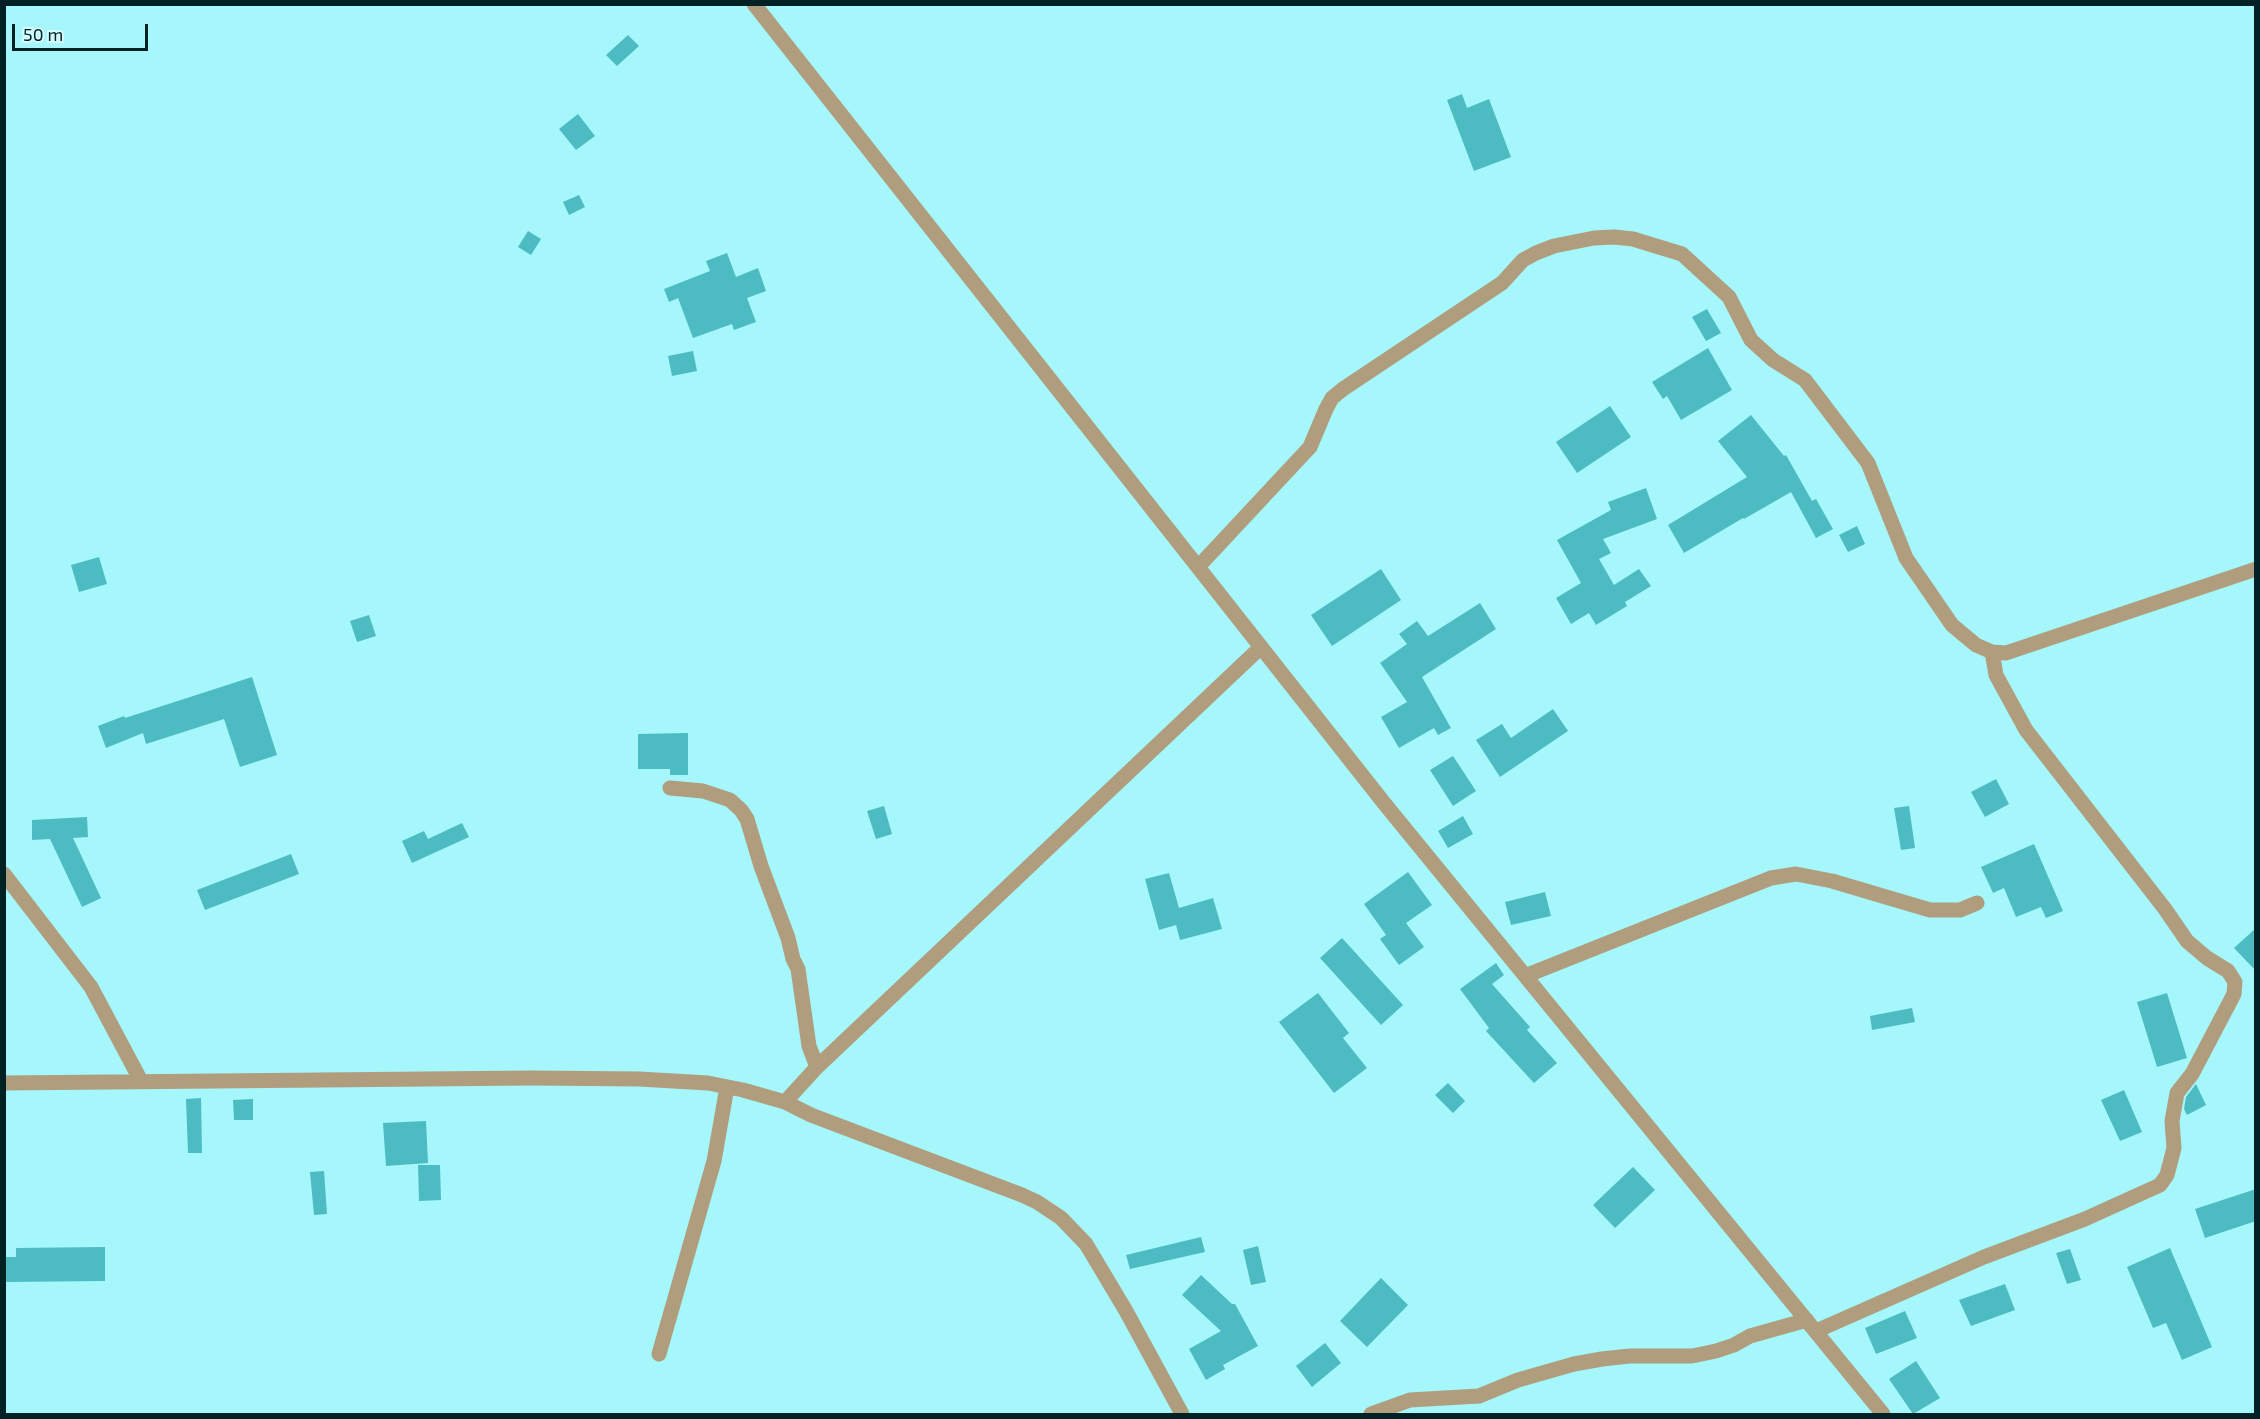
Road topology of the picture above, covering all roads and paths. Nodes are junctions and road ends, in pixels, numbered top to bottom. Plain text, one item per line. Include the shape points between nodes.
1 (754, 4) edge
2 (1198, 567) junction
3 (2256, 569) edge
4 (1261, 647) junction
5 (1992, 652) junction
6 (670, 788) dead end
7 (4, 874) edge
8 (1977, 903) dead end
9 (1525, 976) junction
10 (817, 1067) junction
11 (141, 1081) junction
12 (4, 1083) edge
13 (727, 1087) junction
14 (785, 1102) junction
15 (1812, 1326) junction
16 (659, 1354) dead end
17 (1182, 1414) edge
18 (1371, 1414) edge
19 (1883, 1414) edge

1 - 2 street
2 - 4 street
2 - 5 street via 1310,447 1332,398 1343,389 1502,283 1523,260 1554,246 1594,238 1633,239 1682,254 1729,297 1751,340 1805,380 1868,463 1906,558 1924,587 1952,625 1976,645
3 - 5 street via 2006,653
4 - 9 street
4 - 10 street
5 - 15 street via 1996,675 2026,730 2187,941 2228,971 2235,982 2234,994 2192,1074 2177,1093 2172,1121 2174,1148 2167,1175 2160,1185 2085,1219
6 - 10 street via 703,791 730,800 747,819 798,969 807,1034
7 - 11 street via 91,987
8 - 9 street via 1960,910 1930,910 1832,881 1796,874 1771,878
9 - 15 street
10 - 14 street
11 - 12 street
11 - 13 street via 587,1078 684,1081
13 - 14 street
13 - 16 street via 714,1161
14 - 17 street via 1022,1195 1060,1218 1086,1244
15 - 18 street via 1750,1336 1734,1345 1700,1354 1630,1356 1574,1364 1479,1396 1410,1400
15 - 19 street

